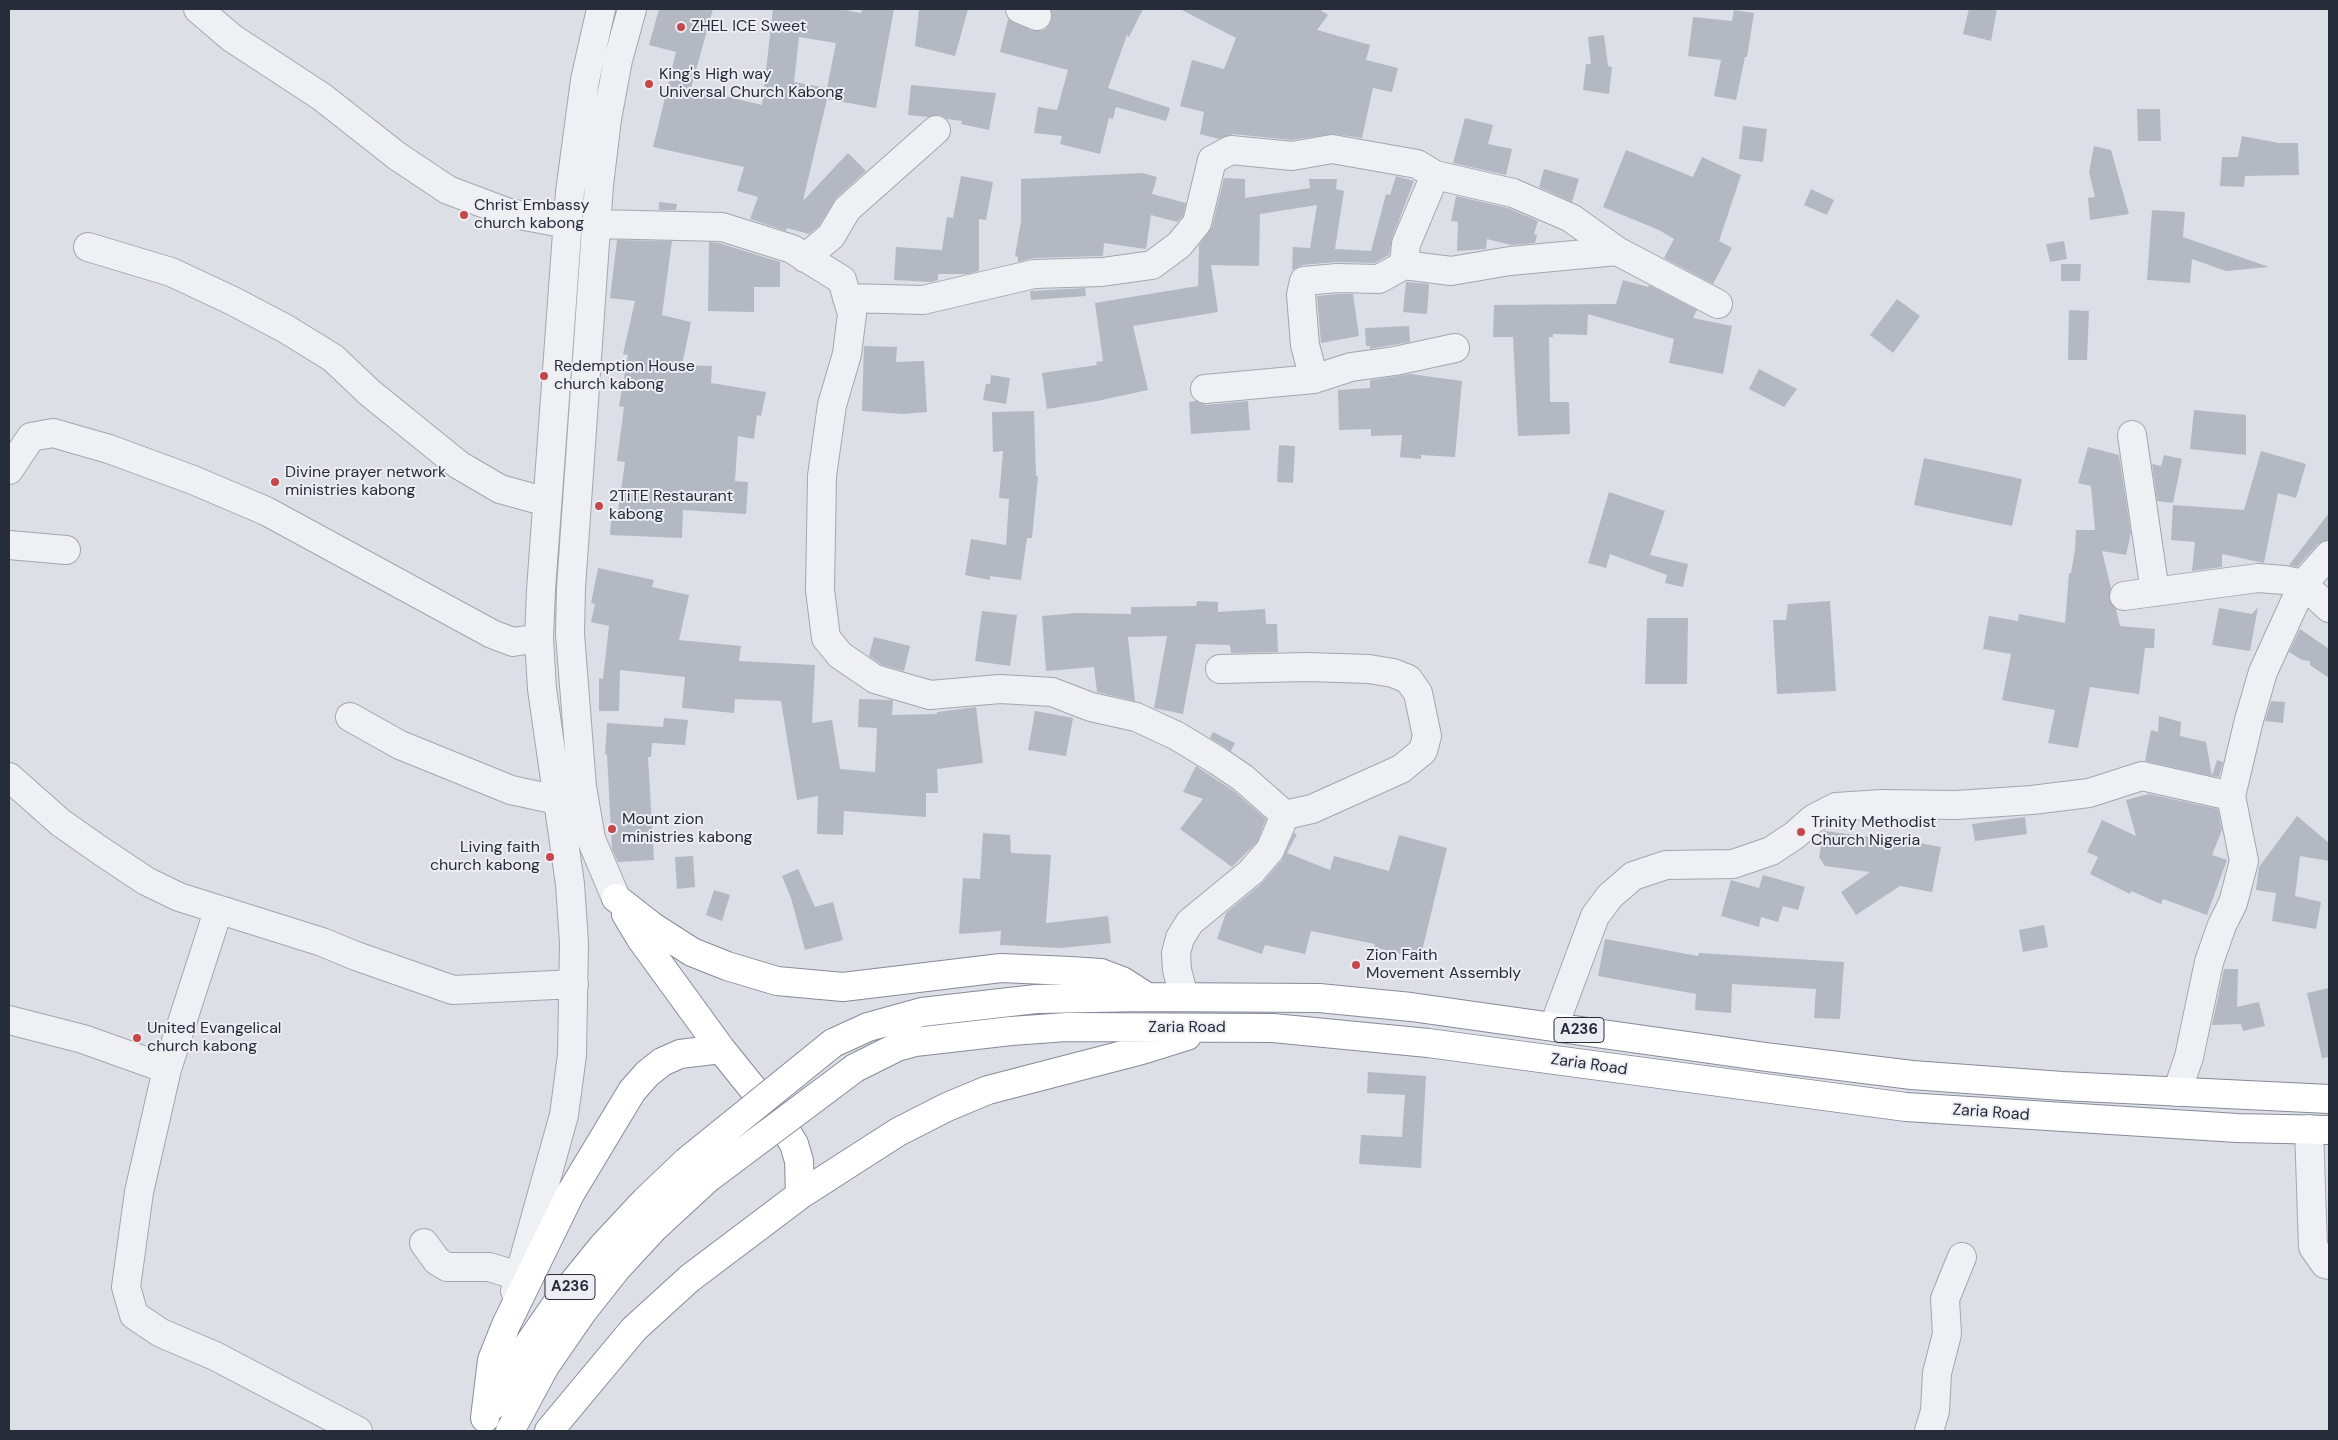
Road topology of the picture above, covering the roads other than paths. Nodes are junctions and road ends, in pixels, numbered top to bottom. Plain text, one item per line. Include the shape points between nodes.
1 (198, 9) edge
2 (601, 9) edge
3 (632, 9) edge
4 (936, 130) dead end
5 (1435, 175) junction
6 (567, 224) junction
7 (596, 224) junction
8 (88, 247) dead end
9 (1617, 251) junction
10 (806, 258) junction
11 (1404, 265) junction
12 (847, 298) junction
13 (1718, 304) dead end
14 (1455, 348) dead end
15 (1314, 379) junction
16 (1206, 389) dead end
17 (2132, 435) dead end
18 (9, 470) edge
19 (547, 502) junction
20 (9, 545) edge
21 (66, 550) dead end
22 (2329, 555) edge
23 (2303, 584) junction
24 (2155, 592) junction
25 (2124, 596) dead end
26 (2329, 608) edge
27 (539, 638) junction
28 (1220, 669) dead end
29 (350, 717) dead end
30 (9, 777) edge
31 (2231, 796) junction
32 (557, 800) junction
33 (1284, 815) junction
34 (616, 898) junction
35 (218, 911) junction
36 (574, 984) junction
37 (1147, 997) junction
38 (1184, 997) junction
39 (9, 1020) edge
40 (1554, 1026) junction
41 (1210, 1029) junction
42 (721, 1049) junction
43 (167, 1068) junction
44 (2177, 1092) junction
45 (2329, 1099) edge
46 (2322, 1129) edge
47 (800, 1195) junction
48 (424, 1243) dead end
49 (1962, 1257) dead end
50 (2329, 1265) edge
51 (519, 1276) junction
52 (506, 1325) junction
53 (482, 1425) edge
54 (358, 1431) edge
55 (510, 1431) edge
56 (549, 1431) edge
57 (1929, 1431) edge

1 - 6 street via 232,38 322,97 397,156 448,190 509,213
2 - 6 street via 585,80
3 - 7 street via 607,119
4 - 10 street via 847,209 831,236
5 - 9 street via 1513,193 1571,218
5 - 11 street via 1406,244
5 - 12 street via 1417,164 1332,149 1292,156 1231,150 1212,160 1197,223 1179,246 1152,265 1102,272 1034,274 923,300
6 - 19 street
7 - 10 street via 722,228 792,249
7 - 34 street via 571,578 570,634 586,813 591,839
8 - 19 street via 171,272 286,329 333,358 370,393 459,465 500,489
9 - 11 street via 1510,261 1451,271
9 - 13 street
10 - 12 street via 842,280
11 - 15 street via 1378,279 1304,281 1301,295 1304,345
12 - 33 street via 852,314 847,354 832,405 822,476 820,590 826,638 840,655 875,679 930,695 1000,689 1052,692 1136,717 1177,736 1218,761 1243,778
14 - 15 street via 1351,367
15 - 16 street
17 - 24 street
18 - 27 street via 31,437 53,433 109,449 266,510 492,634 513,642
19 - 27 street
20 - 21 street
22 - 23 street
23 - 24 street via 2258,578
23 - 26 street
23 - 31 street via 2263,672 2234,774
24 - 25 street
27 - 32 street via 542,690
28 - 33 street via 1369,669 1408,679 1418,693 1428,736 1423,752 1414,760 1312,810
29 - 32 street via 400,745 502,786
30 - 35 street via 61,823 146,881
31 - 40 street via 2142,776 2089,793 2032,800 1836,807 1813,819 1795,836 1771,850 1733,864 1666,865 1633,876 1610,896 1595,916
31 - 44 street via 2244,861 2233,903 2209,962 2189,1057
32 - 36 street via 570,884
33 - 38 street via 1270,850 1251,872 1190,922 1180,938 1176,953 1177,970
34 - 37 highway via 692,952 736,970 777,981 843,987 1001,968 1101,973 1122,981
34 - 42 highway via 641,939
35 - 36 street via 322,942 453,990
35 - 43 street
36 - 51 street via 572,1055 564,1115
37 - 38 highway, A236
37 - 53 highway, A236, bridge via 1036,999 922,1012 868,1027 833,1043 686,1162 645,1201 560,1299 517,1361
38 - 40 highway, A236 via 1319,998
39 - 43 street via 83,1039
40 - 44 highway, A236 via 1912,1075
41 - 46 highway, Zaria Road / A236 via 1273,1028 1428,1043 1906,1107 2237,1128
41 - 47 highway via 988,1090 898,1132
41 - 55 highway, Zaria Road / A236, bridge via 1067,1027 949,1037 897,1047 855,1068 708,1178 652,1229 583,1311 546,1366
42 - 47 highway via 794,1144 799,1161
42 - 52 highway via 680,1054 662,1062 632,1091 570,1194
43 - 54 street via 139,1192 131,1249 126,1287 134,1315 161,1333 223,1360
44 - 45 highway, A236
45 - 46 highway
46 - 50 street via 2313,1247
47 - 56 highway via 690,1278 641,1323
48 - 51 street via 437,1261 447,1267 489,1267
49 - 57 street via 1945,1299 1947,1334 1937,1373 1935,1411
51 - 52 street
52 - 53 highway via 492,1360

